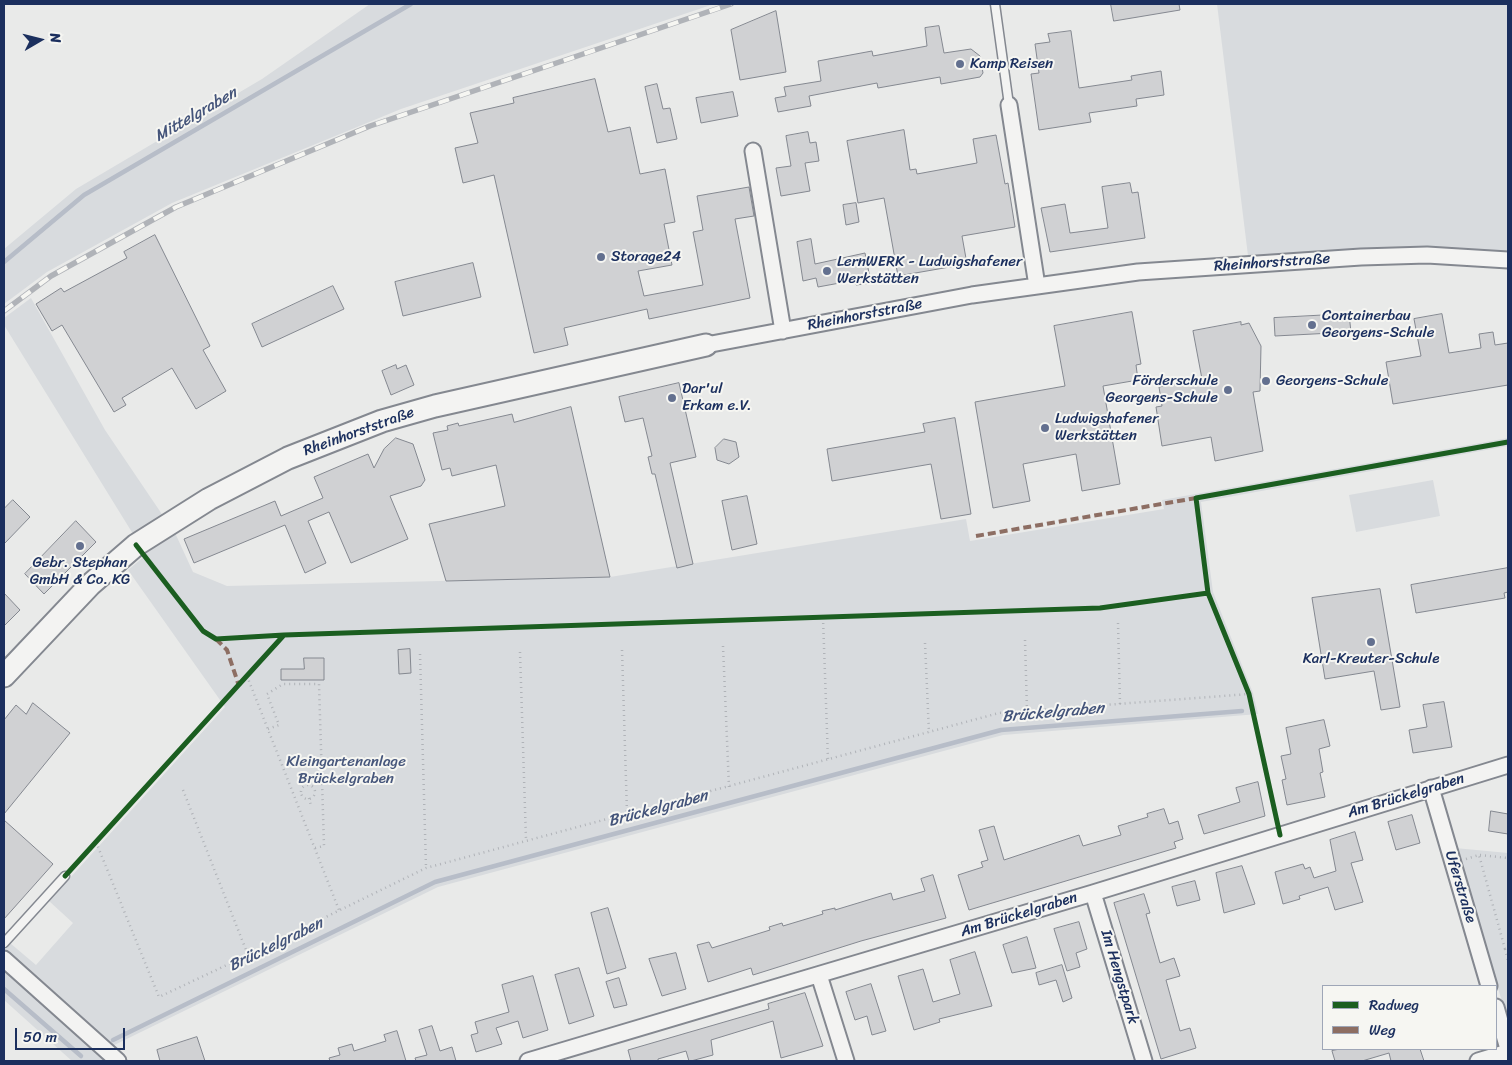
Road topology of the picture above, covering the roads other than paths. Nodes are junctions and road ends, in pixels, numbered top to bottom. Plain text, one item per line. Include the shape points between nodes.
1 (995, 4) edge
2 (1009, 105) joint
3 (753, 151) dead end
4 (1508, 260) edge
5 (1037, 286) junction
6 (783, 331) junction
7 (706, 345) joint
8 (4, 676) edge
9 (1508, 765) edge
10 (1431, 788) junction
11 (65, 876) dead end
12 (1093, 893) junction
13 (4, 943) edge
14 (4, 959) edge
15 (819, 975) junction
16 (1490, 985) edge
17 (1497, 1011) edge
18 (1508, 1051) edge
19 (118, 1061) edge
20 (528, 1061) edge
21 (846, 1061) edge
22 (1144, 1061) edge
23 (1478, 1061) edge

1 - 2 lane
2 - 5 street
3 - 6 street
4 - 5 street, Rheinhorststraße via 1427,255 1361,257 1164,269
5 - 6 street, Rheinhorststraße
6 - 7 street, Rheinhorststraße
7 - 8 street, Rheinhorststraße via 435,406 382,421 288,458 209,499 136,545 85,590
9 - 10 street, Am Brückelgraben
10 - 12 street, Am Brückelgraben
10 - 16 street, Uferstraße
11 - 13 lane
12 - 15 street, Am Brückelgraben
12 - 22 street, Im Hengstpark
14 - 19 street
15 - 20 street, Am Brückelgraben
15 - 21 street
17 - 18 street
18 - 23 street

